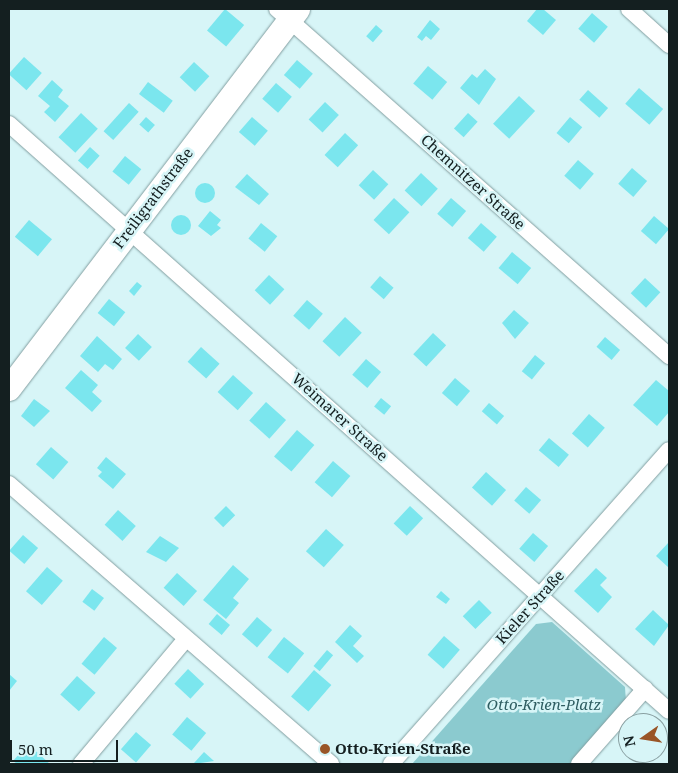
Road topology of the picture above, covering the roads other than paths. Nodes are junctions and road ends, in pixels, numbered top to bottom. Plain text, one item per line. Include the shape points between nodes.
1 (629, 9) edge
2 (288, 13) edge
3 (669, 45) edge
4 (9, 124) edge
5 (130, 229) junction
6 (669, 356) edge
7 (9, 389) edge
8 (669, 450) edge
9 (9, 484) edge
10 (542, 595) junction
11 (186, 639) junction
12 (645, 689) junction
13 (669, 711) edge
14 (81, 764) edge
15 (331, 764) edge
16 (391, 764) edge
17 (579, 764) edge

1 - 3 street
2 - 5 street, Freiligrathstraße
2 - 6 street, Chemnitzer Straße
4 - 5 street, Weimarer Straße
5 - 7 street, Freiligrathstraße
5 - 10 street, Weimarer Straße
8 - 10 street, Kieler Straße
9 - 11 street
10 - 12 street, Weimarer Straße
10 - 16 street, Kieler Straße
11 - 14 street
11 - 15 street
12 - 13 street, Weimarer Straße
12 - 17 street

